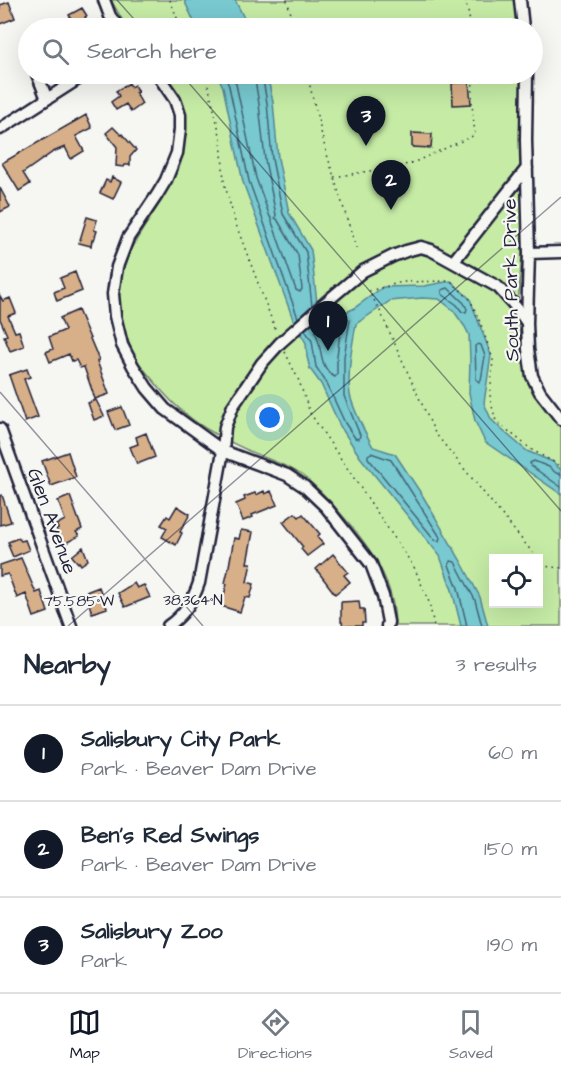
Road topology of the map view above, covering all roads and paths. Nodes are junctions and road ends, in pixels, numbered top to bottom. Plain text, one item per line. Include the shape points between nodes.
1 (104, 0) edge
2 (170, 0) edge
3 (287, 0) edge
4 (466, 0) edge
5 (520, 0) edge
6 (112, 18) edge
7 (177, 18) edge
8 (292, 18) edge
9 (469, 18) edge
10 (522, 18) edge
11 (41, 84) edge
12 (70, 84) edge
13 (164, 84) edge
14 (208, 84) edge
15 (310, 84) edge
16 (473, 84) edge
17 (527, 84) edge
18 (47, 99) junction
19 (0, 129) edge
20 (527, 168) junction
21 (334, 177) junction
22 (357, 251) dead end
23 (561, 252) edge
24 (530, 253) junction
25 (453, 262) junction
26 (527, 323) junction
27 (280, 344) junction
28 (561, 419) edge
29 (0, 429) edge
30 (223, 451) junction
31 (561, 466) edge
32 (533, 554) edge
33 (543, 566) edge
34 (561, 568) edge
35 (71, 626) edge
36 (168, 626) edge
37 (387, 626) edge
38 (434, 626) edge

1 - 6 street
2 - 7 path
3 - 8 path
4 - 9 path
5 - 10 street
11 - 18 street
12 - 18 street
13 - 30 street via 176,100 180,115 177,153 166,180 128,238 117,267 115,316 122,345 147,388 165,409
14 - 27 path via 221,139 224,182 235,222
15 - 21 path
16 - 21 path via 475,135 410,164
17 - 20 street, South Park Drive
18 - 19 street
20 - 24 street, South Park Drive
20 - 25 street, South Park Drive
21 - 22 path
23 - 24 street
24 - 26 street, South Park Drive
25 - 26 street via 498,287
25 - 27 street via 421,248 393,256 363,271
26 - 28 street, South Park Drive via 532,376
27 - 30 street via 233,406 225,428
27 - 38 path via 310,413 414,567
29 - 35 street, Glen Avenue
30 - 36 street via 200,583 194,598
30 - 37 street via 287,475 326,507 371,564 383,596
31 - 32 path via 532,450 496,421 490,399 493,359 470,299 451,281 402,282 369,291 435,433
33 - 34 path

